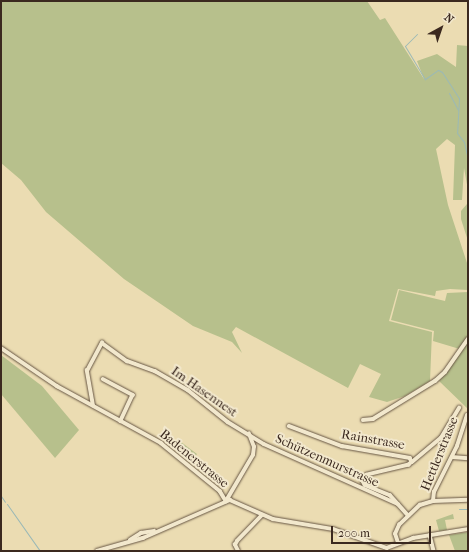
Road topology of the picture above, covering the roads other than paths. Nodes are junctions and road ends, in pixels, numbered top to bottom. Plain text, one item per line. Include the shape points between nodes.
1 (468, 339) edge
2 (1, 348) edge
3 (103, 379) dead end
4 (93, 406) junction
5 (459, 408) dead end
6 (467, 416) dead end
7 (363, 420) dead end
8 (121, 421) junction
9 (289, 426) dead end
10 (249, 434) junction
11 (452, 457) junction
12 (468, 458) edge
13 (412, 462) junction
14 (468, 500) edge
15 (226, 501) junction
16 (433, 501) junction
17 (398, 504) junction
18 (262, 515) junction
19 (408, 515) junction
20 (468, 529) edge
21 (430, 535) junction
22 (398, 543) junction
23 (388, 550) edge
24 (97, 551) edge
25 (238, 551) edge
26 (434, 551) edge

1 - 7 street via 445,372 435,380 373,419
2 - 4 street, Badenerstrasse via 42,377
3 - 8 street via 133,395
4 - 8 street, Badenerstrasse
4 - 10 street, Im Hasennest via 87,372 102,343 127,361 155,371 178,384 228,422
5 - 13 street via 441,438
6 - 11 street, Hettlerstrasse
8 - 15 street, Badenerstrasse via 168,448 220,491
9 - 13 street, Rainstrasse via 342,446 392,456 408,456
10 - 15 street via 254,447 253,455
10 - 17 street, Schützenmurstrasse via 274,449
11 - 12 street
11 - 16 street, Hettlerstrasse via 434,492
13 - 17 street, Rainstrasse via 404,467 363,478 365,485 386,492
14 - 16 street
15 - 18 street, Badenerstrasse via 235,501
15 - 24 street via 143,538
16 - 19 street via 420,505
17 - 19 street, Rainstrasse
18 - 23 street, Badenerstrasse via 289,523 332,529
18 - 25 street via 237,541 235,545
19 - 22 street via 396,530
20 - 21 street
21 - 22 street
21 - 26 street
22 - 23 street

